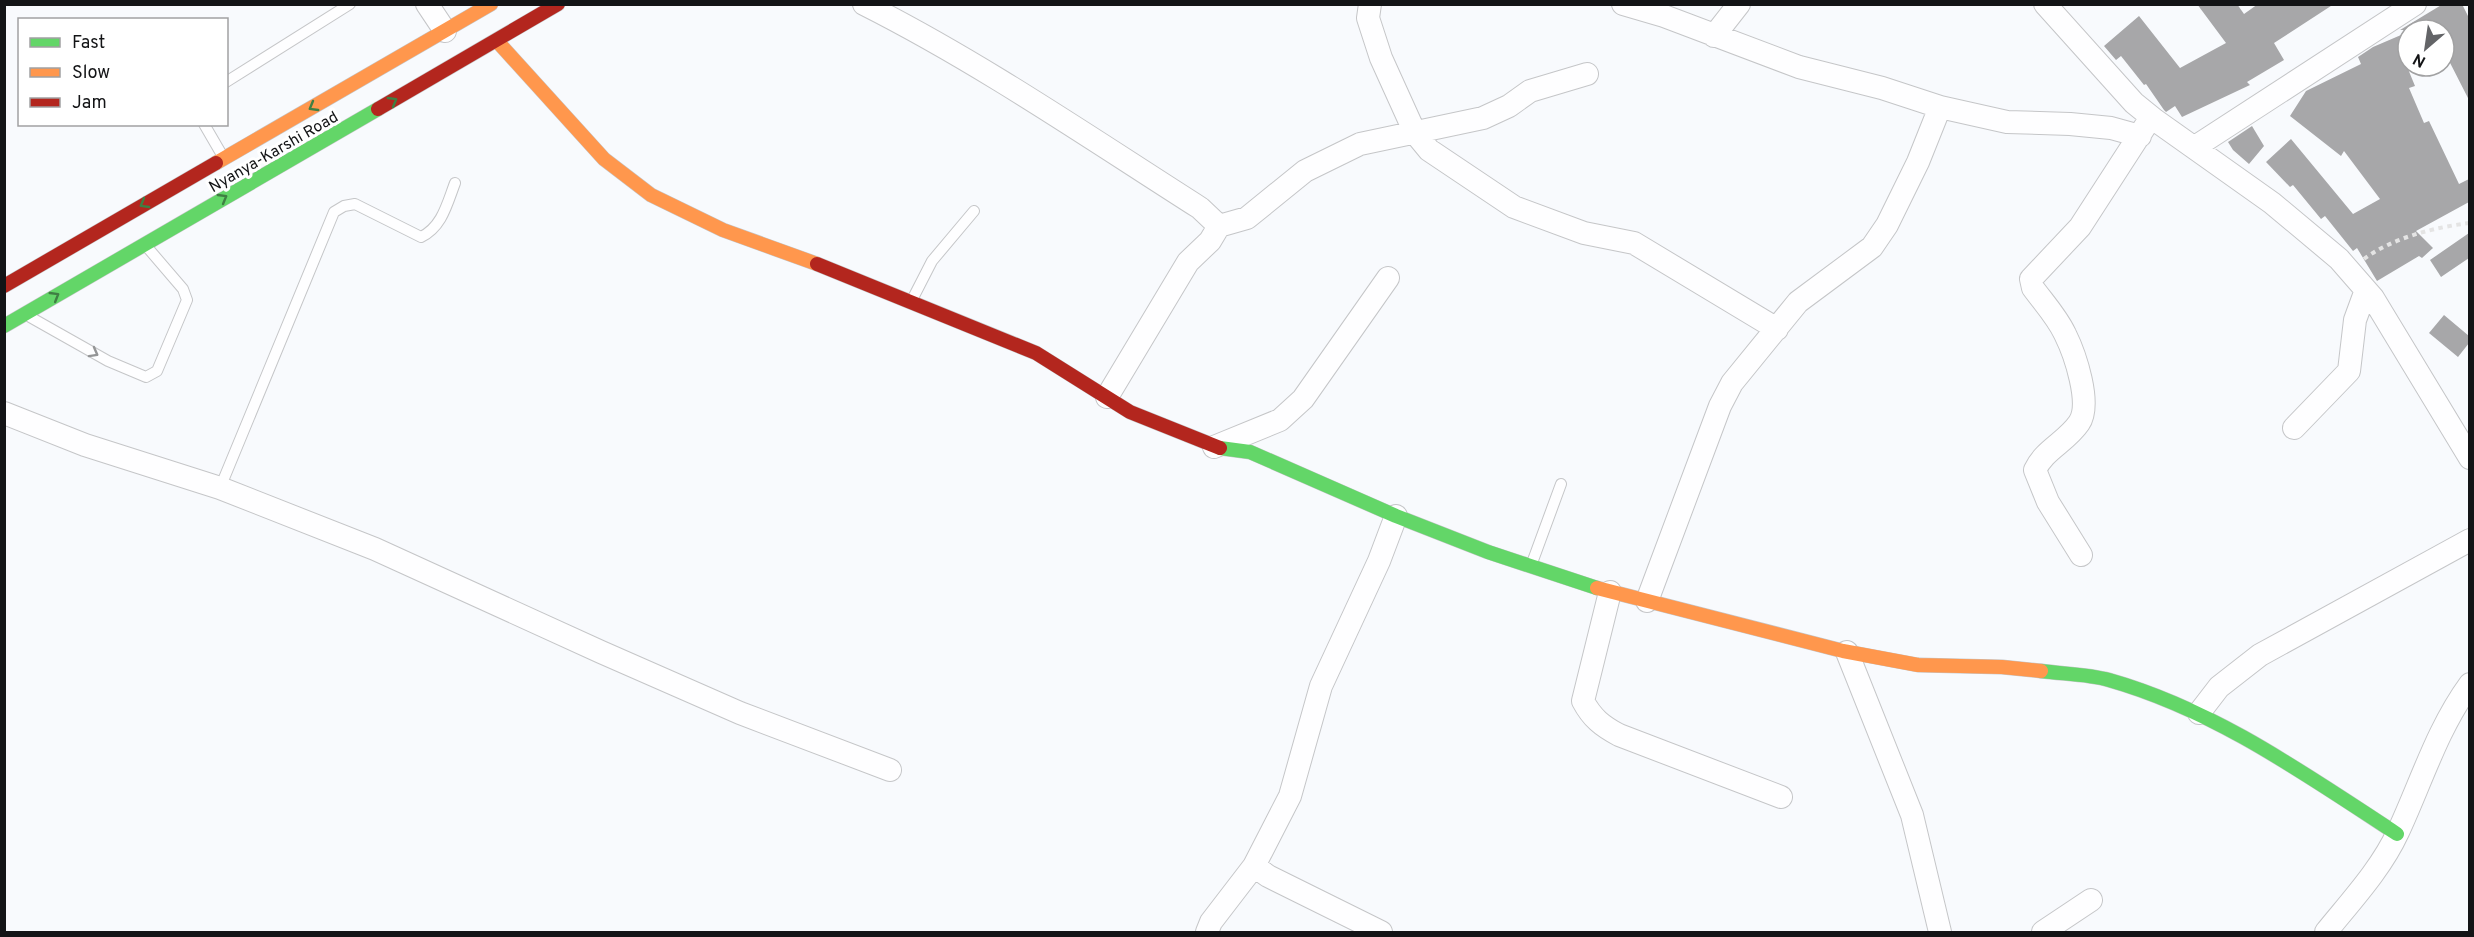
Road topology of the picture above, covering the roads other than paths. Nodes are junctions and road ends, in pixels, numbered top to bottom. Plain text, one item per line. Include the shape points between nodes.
1 (350, 4) edge
2 (427, 4) edge
3 (491, 4) edge
4 (558, 4) edge
5 (864, 4) edge
6 (1371, 4) edge
7 (1623, 4) edge
8 (1739, 4) edge
9 (2045, 4) edge
10 (2415, 4) edge
11 (445, 32) junction
12 (1714, 36) junction
13 (497, 41) junction
14 (1587, 74) dead end
15 (228, 81) edge
16 (1940, 107) junction
17 (205, 126) edge
18 (2145, 126) junction
19 (1415, 133) junction
20 (2195, 147) junction
21 (224, 158) junction
22 (256, 160) junction
23 (455, 183) dead end
24 (974, 211) dead end
25 (1219, 226) junction
26 (144, 244) junction
27 (1388, 278) dead end
28 (4, 286) edge
29 (2366, 290) junction
30 (911, 303) junction
31 (24, 314) junction
32 (4, 326) edge
33 (1777, 329) junction
34 (1107, 397) junction
35 (4, 413) edge
36 (2294, 428) dead end
37 (1214, 447) junction
38 (2469, 458) edge
39 (1561, 484) dead end
40 (220, 488) junction
41 (1396, 516) junction
42 (2469, 540) edge
43 (2081, 555) dead end
44 (1531, 566) junction
45 (1610, 592) junction
46 (1647, 601) junction
47 (1847, 652) junction
48 (2469, 684) edge
49 (2199, 712) junction
50 (890, 770) dead end
51 (1781, 797) dead end
52 (2397, 834) junction
53 (1254, 866) junction
54 (2091, 900) dead end
55 (1207, 933) edge
56 (1382, 933) edge
57 (1940, 933) edge
58 (2043, 933) edge
59 (2326, 933) edge

1 - 15 lane
2 - 11 street
3 - 11 street, Nyanya-Karshi Road
4 - 13 street, Nyanya-Karshi Road
5 - 25 street via 920,33 1036,104 1200,208
6 - 19 street via 1368,18 1372,34
7 - 12 street
8 - 12 street
9 - 18 street via 2134,103
10 - 20 street
11 -> 22 street, Nyanya-Karshi Road
12 - 16 street via 1799,67
22 -> 13 street, Nyanya-Karshi Road
13 - 30 street via 604,159 651,195 723,230
14 - 19 street via 1530,91 1483,118
16 - 18 street via 2007,122
16 - 33 street via 1918,162 1872,247 1798,302
17 - 21 lane
18 - 20 street
18 - 43 street via 2080,227 2031,279 2032,288 2066,334 2077,364 2085,409 2069,436 2040,459 2035,470 2048,502
19 - 25 street via 1360,144 1305,171 1247,218
19 - 33 street via 1429,150 1514,207 1584,233 1634,243
20 - 29 street via 2272,203 2339,259
21 - 22 street, Nyanya-Karshi Road
21 -> 28 street, Nyanya-Karshi Road
26 -> 22 street, Nyanya-Karshi Road
23 - 40 lane via 433,231 421,237 355,204 334,212
24 - 30 lane via 932,261
25 - 34 street via 1188,262
31 -> 26 street, Nyanya-Karshi Road
31 -> 26 lane via 108,361 146,377 157,371 187,300 183,289
27 - 37 street via 1303,399 1280,420
29 - 36 street via 2355,320 2349,371
29 - 38 street
30 - 34 street via 1036,353
31 - 32 street, Nyanya-Karshi Road
33 - 46 street via 1732,383 1720,406
34 - 37 street via 1130,412
35 - 40 street via 85,446
37 - 41 street via 1250,452
39 - 44 lane
40 - 50 street via 375,549 740,713
41 - 44 street
41 - 53 street via 1321,686 1290,796
42 - 49 street via 2260,655 2219,687
44 - 45 street
45 - 46 street
45 - 51 street via 1583,701 1590,715 1620,735
46 - 47 street
47 - 49 street via 1918,665 2002,667 2107,679
47 - 57 street via 1912,815
48 - 52 street via 2443,730
49 - 52 street via 2276,755
52 - 59 street
53 - 55 street via 1211,922
53 - 56 street
54 - 58 street

